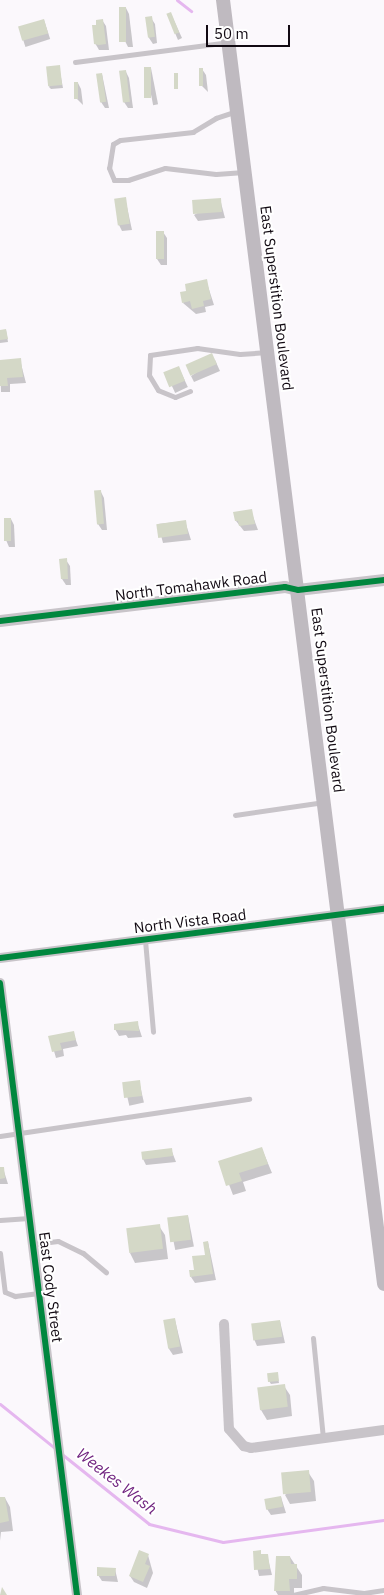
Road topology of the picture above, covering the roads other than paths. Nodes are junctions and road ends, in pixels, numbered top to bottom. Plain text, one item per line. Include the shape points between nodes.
1 (223, 0) edge
2 (228, 42) junction
3 (75, 62) dead end
4 (237, 111) junction
5 (245, 172) junction
6 (268, 352) junction
7 (190, 391) dead end
8 (384, 580) edge
9 (298, 590) junction
10 (0, 622) edge
11 (324, 802) junction
12 (235, 815) dead end
13 (384, 909) edge
14 (338, 915) junction
15 (145, 940) junction
16 (0, 958) edge
17 (0, 983) edge
18 (152, 1032) dead end
19 (249, 1099) dead end
20 (19, 1133) junction
21 (0, 1136) edge
22 (30, 1218) junction
23 (0, 1220) edge
24 (33, 1244) junction
25 (382, 1247) edge
26 (0, 1253) edge
27 (106, 1272) dead end
28 (384, 1284) edge
29 (39, 1293) junction
30 (224, 1324) dead end
31 (313, 1338) dead end
32 (384, 1430) edge
33 (323, 1439) junction
34 (384, 1590) edge
35 (77, 1595) edge
36 (293, 1595) edge

1 - 2 main road, East Superstition Boulevard
2 - 3 lane
2 - 4 main road, East Superstition Boulevard
4 - 5 main road, East Superstition Boulevard
4 - 5 lane via 226,113 194,132 120,140 113,144 109,168 114,180 128,180 166,168 216,174
5 - 6 main road, East Superstition Boulevard
6 - 7 lane via 240,354 197,348 150,356 149,375 158,390 175,397
6 - 9 main road, East Superstition Boulevard
8 - 9 street, North Tomahawk Road
9 - 10 street, North Tomahawk Road via 285,587
9 - 11 main road, East Superstition Boulevard
11 - 12 lane
11 - 14 main road, East Superstition Boulevard
13 - 14 street, North Vista Road
14 - 15 street, North Vista Road
14 - 25 main road, East Superstition Boulevard
15 - 16 street, North Vista Road
15 - 18 lane
17 - 20 street, East Cody Street
19 - 20 lane
20 - 21 lane
20 - 22 street, East Cody Street
22 - 23 lane
22 - 24 street, East Cody Street
24 - 27 lane via 58,1241 83,1253
24 - 29 street, East Cody Street
25 - 28 main road, East Superstition Boulevard
26 - 29 lane via 5,1292 15,1296
29 - 35 street, East Cody Street
30 - 33 street via 229,1429 238,1441 251,1448
31 - 33 lane
32 - 33 street
34 - 36 lane via 364,1593 323,1588

